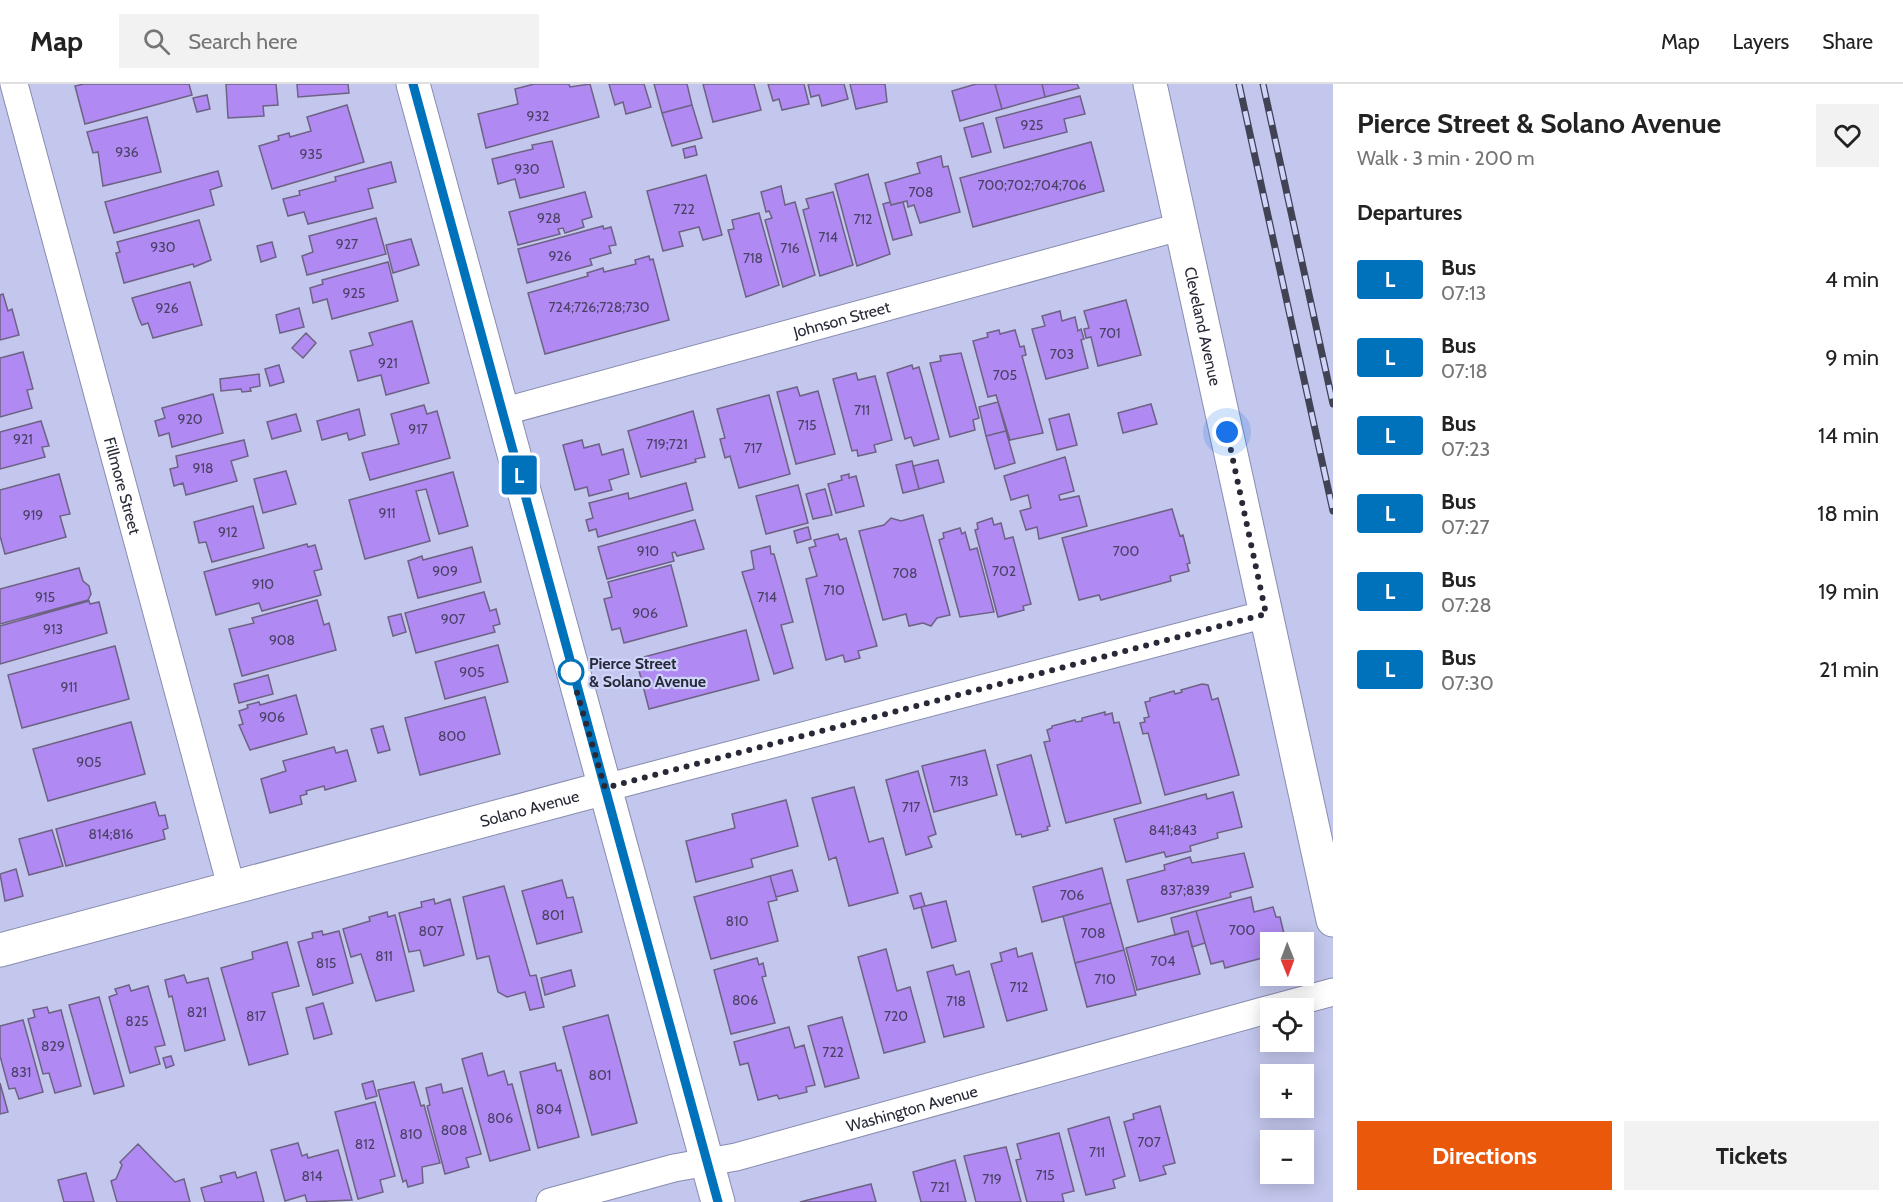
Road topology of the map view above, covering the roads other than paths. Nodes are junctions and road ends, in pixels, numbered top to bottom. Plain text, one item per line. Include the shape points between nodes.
1 (14, 84) edge
2 (412, 84) edge
3 (1150, 84) edge
4 (1183, 226) junction
5 (502, 412) junction
6 (1266, 614) junction
7 (605, 788) junction
8 (231, 886) junction
9 (1333, 920) edge
10 (0, 950) edge
11 (1333, 992) edge
12 (1310, 998) edge
13 (1260, 1011) edge
14 (706, 1161) junction
15 (550, 1202) edge
16 (718, 1202) edge

1 - 8 street, Fillmore Street
2 - 5 street
3 - 4 street, Cleveland Avenue
4 - 5 street, Johnson Street
4 - 6 street, Cleveland Avenue
5 - 7 street
6 - 7 street, Solano Avenue
6 - 9 street, Cleveland Avenue
7 - 8 street, Solano Avenue
7 - 14 street
8 - 10 street, Solano Avenue
11 - 12 street, Washington Avenue
13 - 14 street, Washington Avenue via 736,1157
14 - 15 street, Washington Avenue
14 - 16 street

